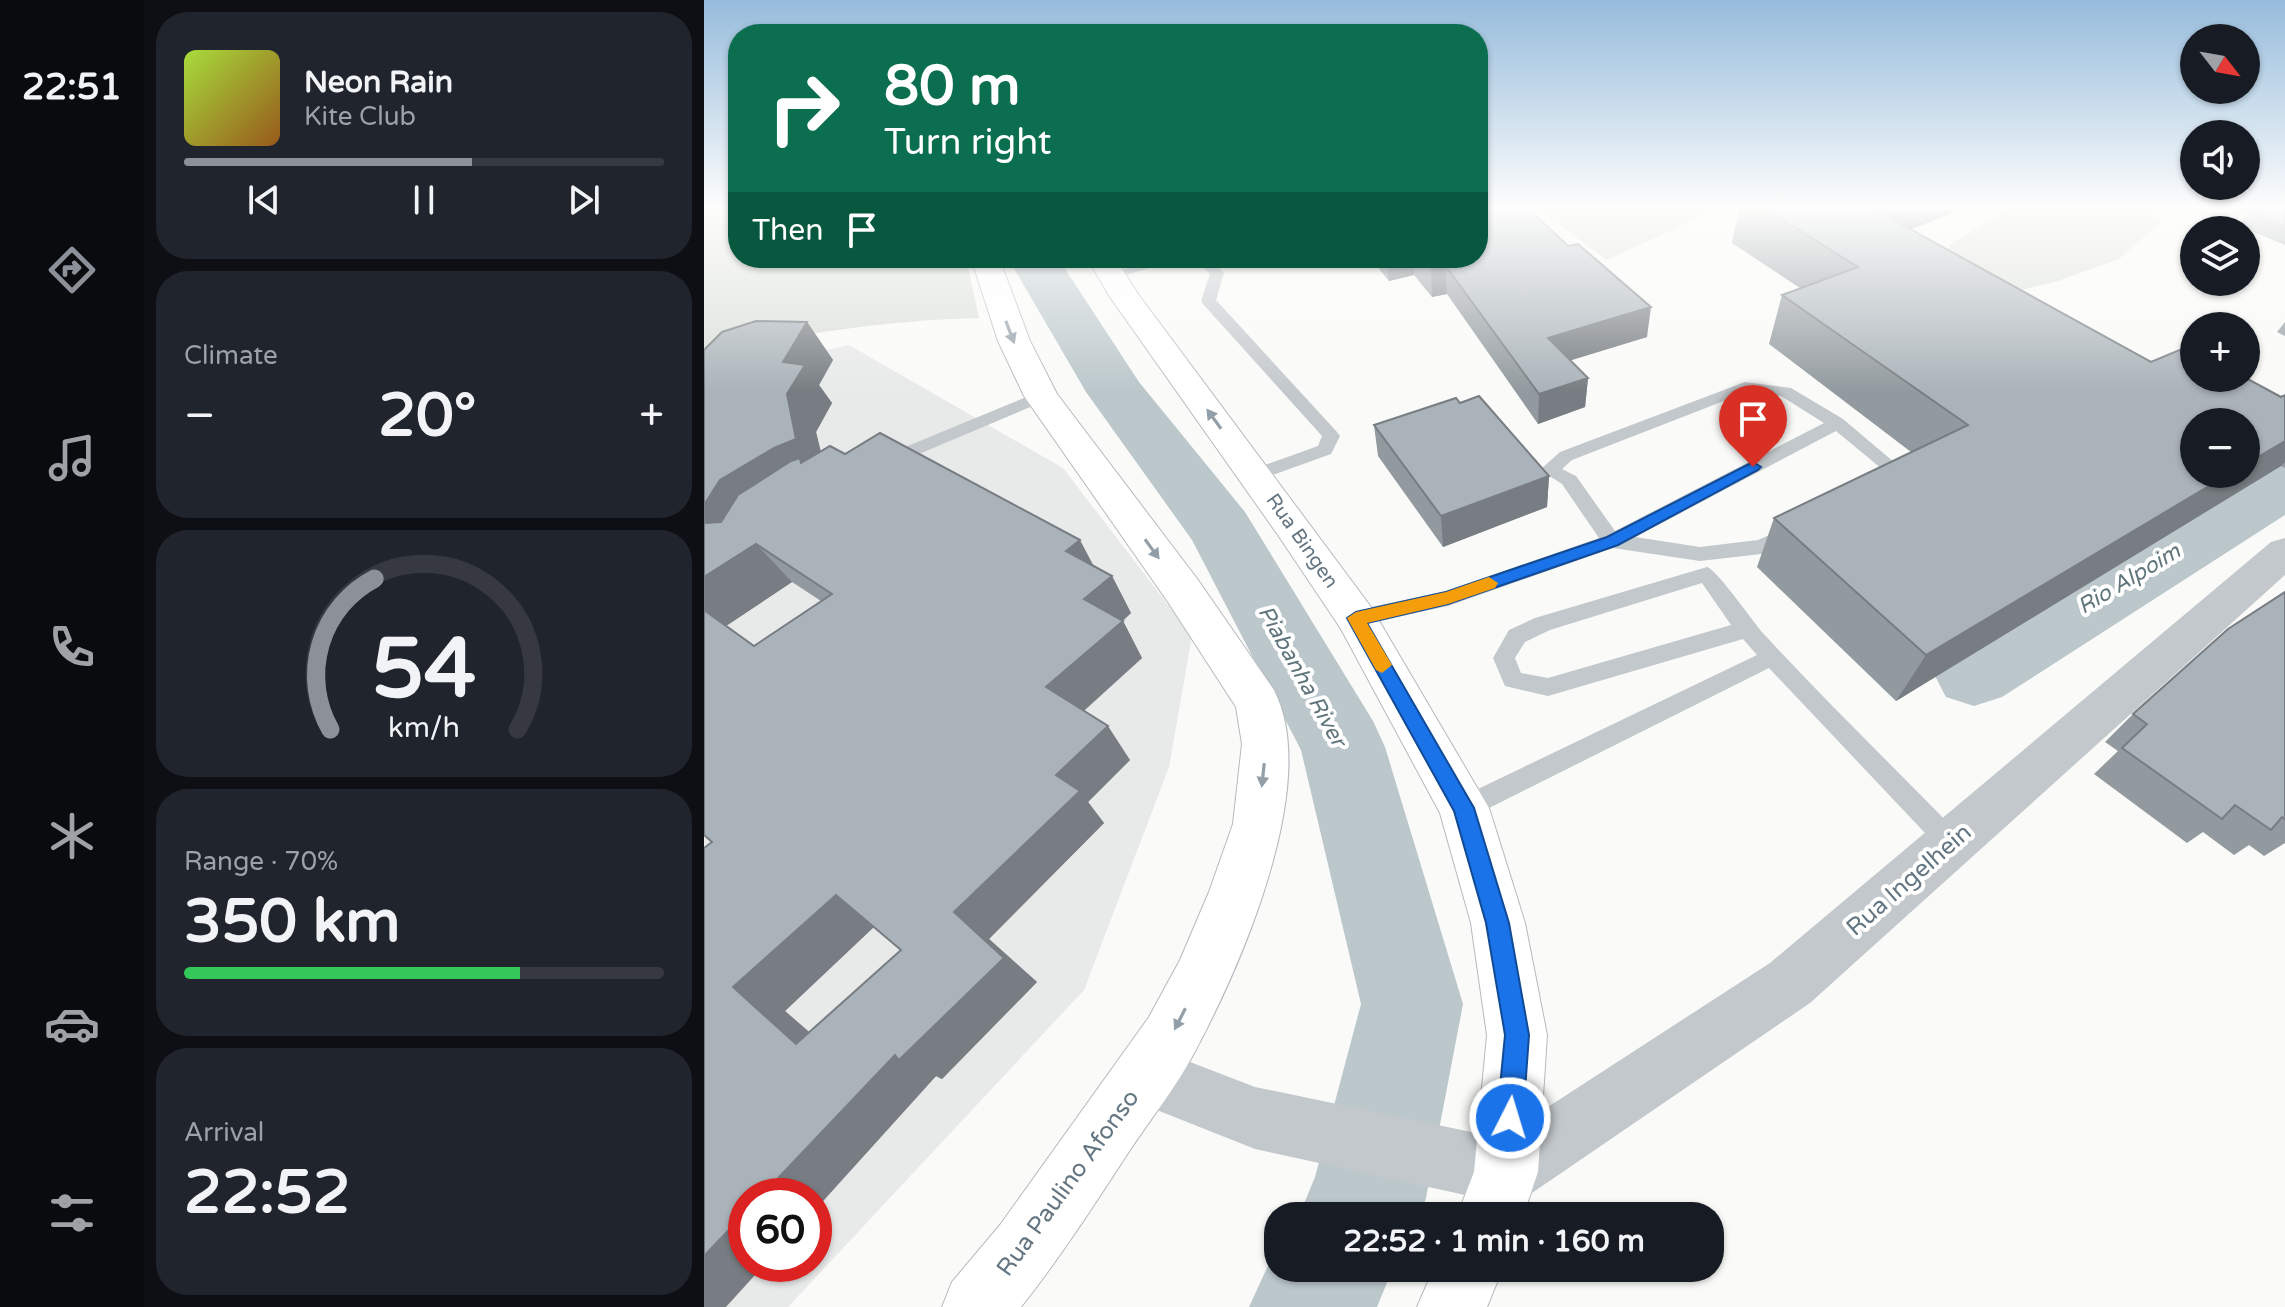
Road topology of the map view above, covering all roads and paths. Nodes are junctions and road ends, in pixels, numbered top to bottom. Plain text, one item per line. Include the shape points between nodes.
1 (989, 270) edge
2 (1109, 270) edge
3 (1214, 270) edge
4 (1041, 396) junction
5 (1837, 423) junction
6 (868, 469) edge
7 (1255, 475) junction
8 (1612, 541) junction
9 (2285, 552) edge
10 (1704, 564) junction
11 (1356, 618) junction
12 (1747, 629) junction
13 (1772, 657) junction
14 (1464, 808) junction
15 (1952, 844) junction
16 (1146, 1075) junction
17 (1498, 1194) edge
18 (1463, 1282) edge
19 (977, 1307) edge
20 (1452, 1307) edge

1 -> 4 main road via 1014,341
7 -> 2 main road, Rua Bingen
3 - 7 lane via 1208,301 1331,436 1325,450
4 - 6 lane
4 -> 16 main road via 1258,703 1266,744 1258,824 1236,892 1200,980
5 - 8 lane
5 - 8 lane via 1785,392 1745,387 1566,456 1549,470 1569,480
5 - 10 lane via 1892,468 1881,492 1761,547
7 - 11 main road, Rua Bingen
8 - 10 lane
8 - 11 lane via 1448,598
9 - 15 street, Rua Ingelhein
10 - 12 lane via 1722,602
10 - 12 lane via 1517,636 1504,658 1513,680 1548,687
11 - 14 main road, Rua Bingen
12 - 13 lane
13 - 14 lane
13 - 15 lane
14 - 17 main road, Rua Bingen via 1498,923 1517,1035
15 - 17 street, Rua Ingelhein via 1790,983
16 - 17 street, Rua Paulino Afonso via 1255,1118
16 - 19 main road, Rua Paulino Afonso
18 - 20 main road

